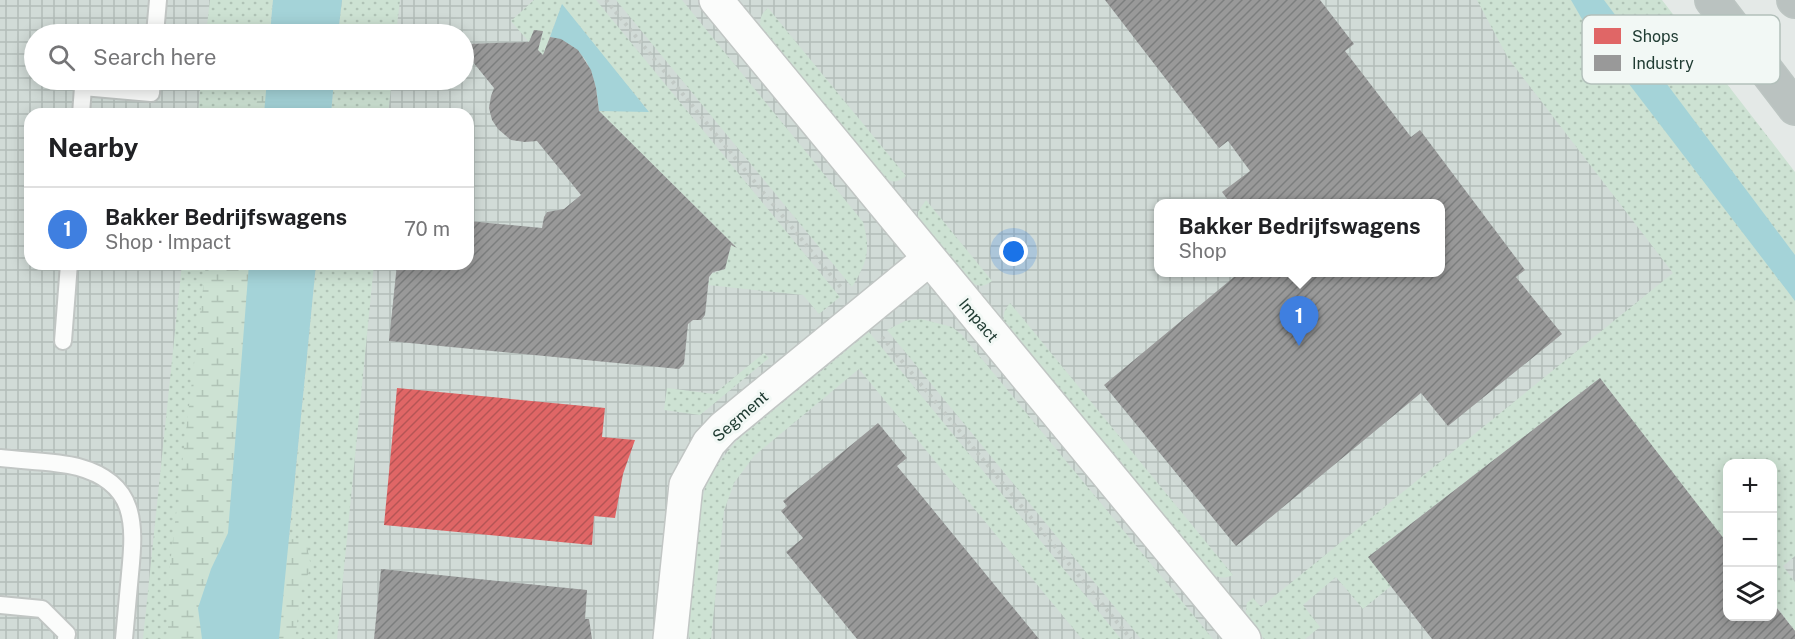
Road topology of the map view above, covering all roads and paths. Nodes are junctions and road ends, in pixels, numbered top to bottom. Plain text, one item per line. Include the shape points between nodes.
1 (158, 0) edge
2 (716, 0) edge
3 (1712, 0) edge
4 (1724, 15) edge
5 (156, 24) edge
6 (1777, 84) edge
7 (83, 90) edge
8 (117, 90) edge
9 (151, 90) edge
10 (81, 108) edge
11 (1795, 108) edge
12 (928, 259) junction
13 (69, 270) edge
14 (63, 341) dead end
15 (0, 458) edge
16 (0, 605) edge
17 (66, 639) edge
18 (124, 639) edge
19 (670, 639) edge
20 (1244, 639) edge

1 - 5 lane
2 - 12 street, Impact
3 - 4 highway
6 - 11 highway
7 - 10 lane
8 - 9 lane
12 - 19 street, Segment via 709,443 686,485
12 - 20 street, Impact
13 - 14 lane
15 - 18 lane via 76,466 98,474 122,494 131,515 133,538
16 - 17 lane via 42,609 67,633

